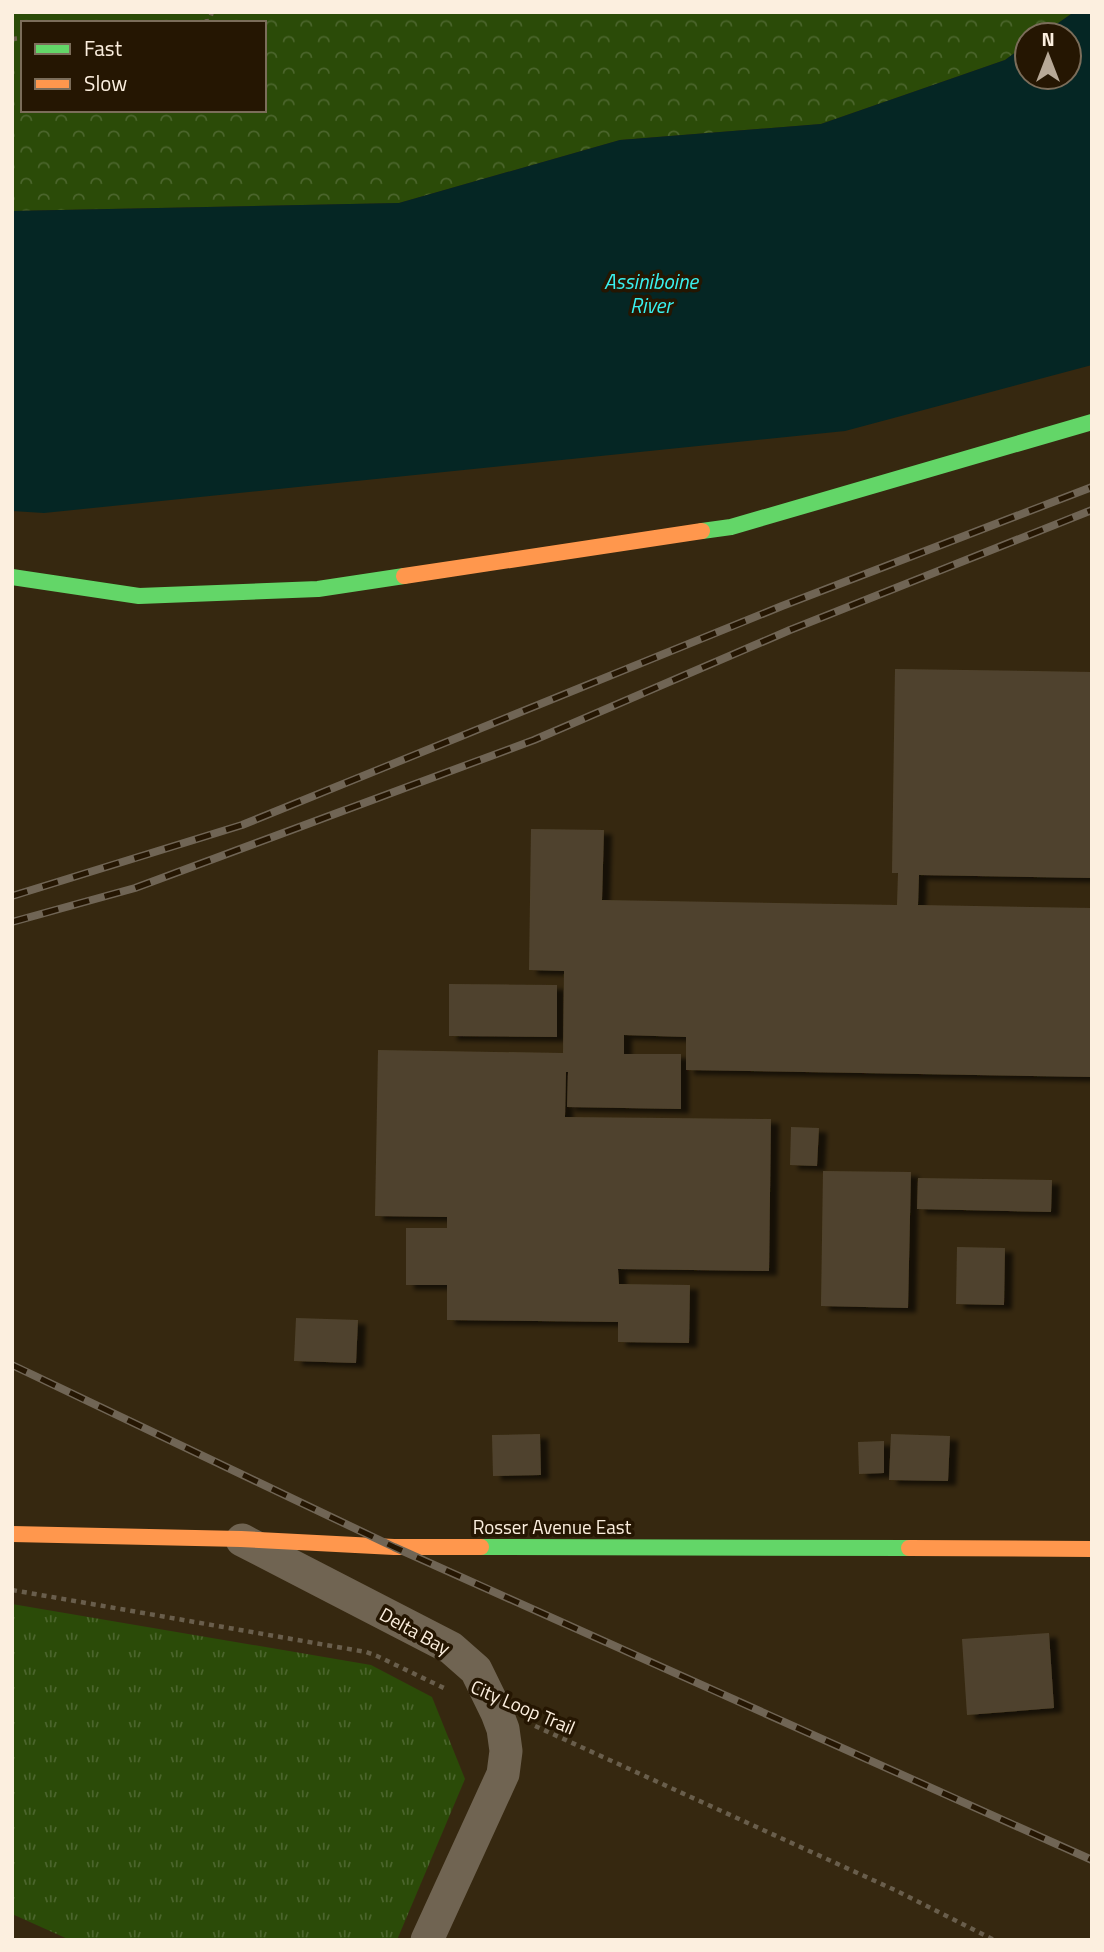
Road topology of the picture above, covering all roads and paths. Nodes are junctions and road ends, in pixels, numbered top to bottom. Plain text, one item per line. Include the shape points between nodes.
1 (1092, 422) edge
2 (12, 577) edge
3 (12, 1534) edge
4 (241, 1539) junction
5 (1092, 1549) edge
6 (12, 1590) edge
7 (448, 1690) dead end
8 (497, 1713) junction
9 (427, 1940) edge
10 (994, 1940) edge

1 - 2 street via 731,527 318,589 139,596
3 - 4 street, Rosser Avenue East
4 - 5 street, Rosser Avenue East via 408,1547
4 - 8 street, Delta Bay via 451,1648 476,1670
6 - 7 path, City Loop Trail via 366,1653
8 - 9 street, Delta Bay via 506,1751 503,1774
8 - 10 path, City Loop Trail via 811,1851

